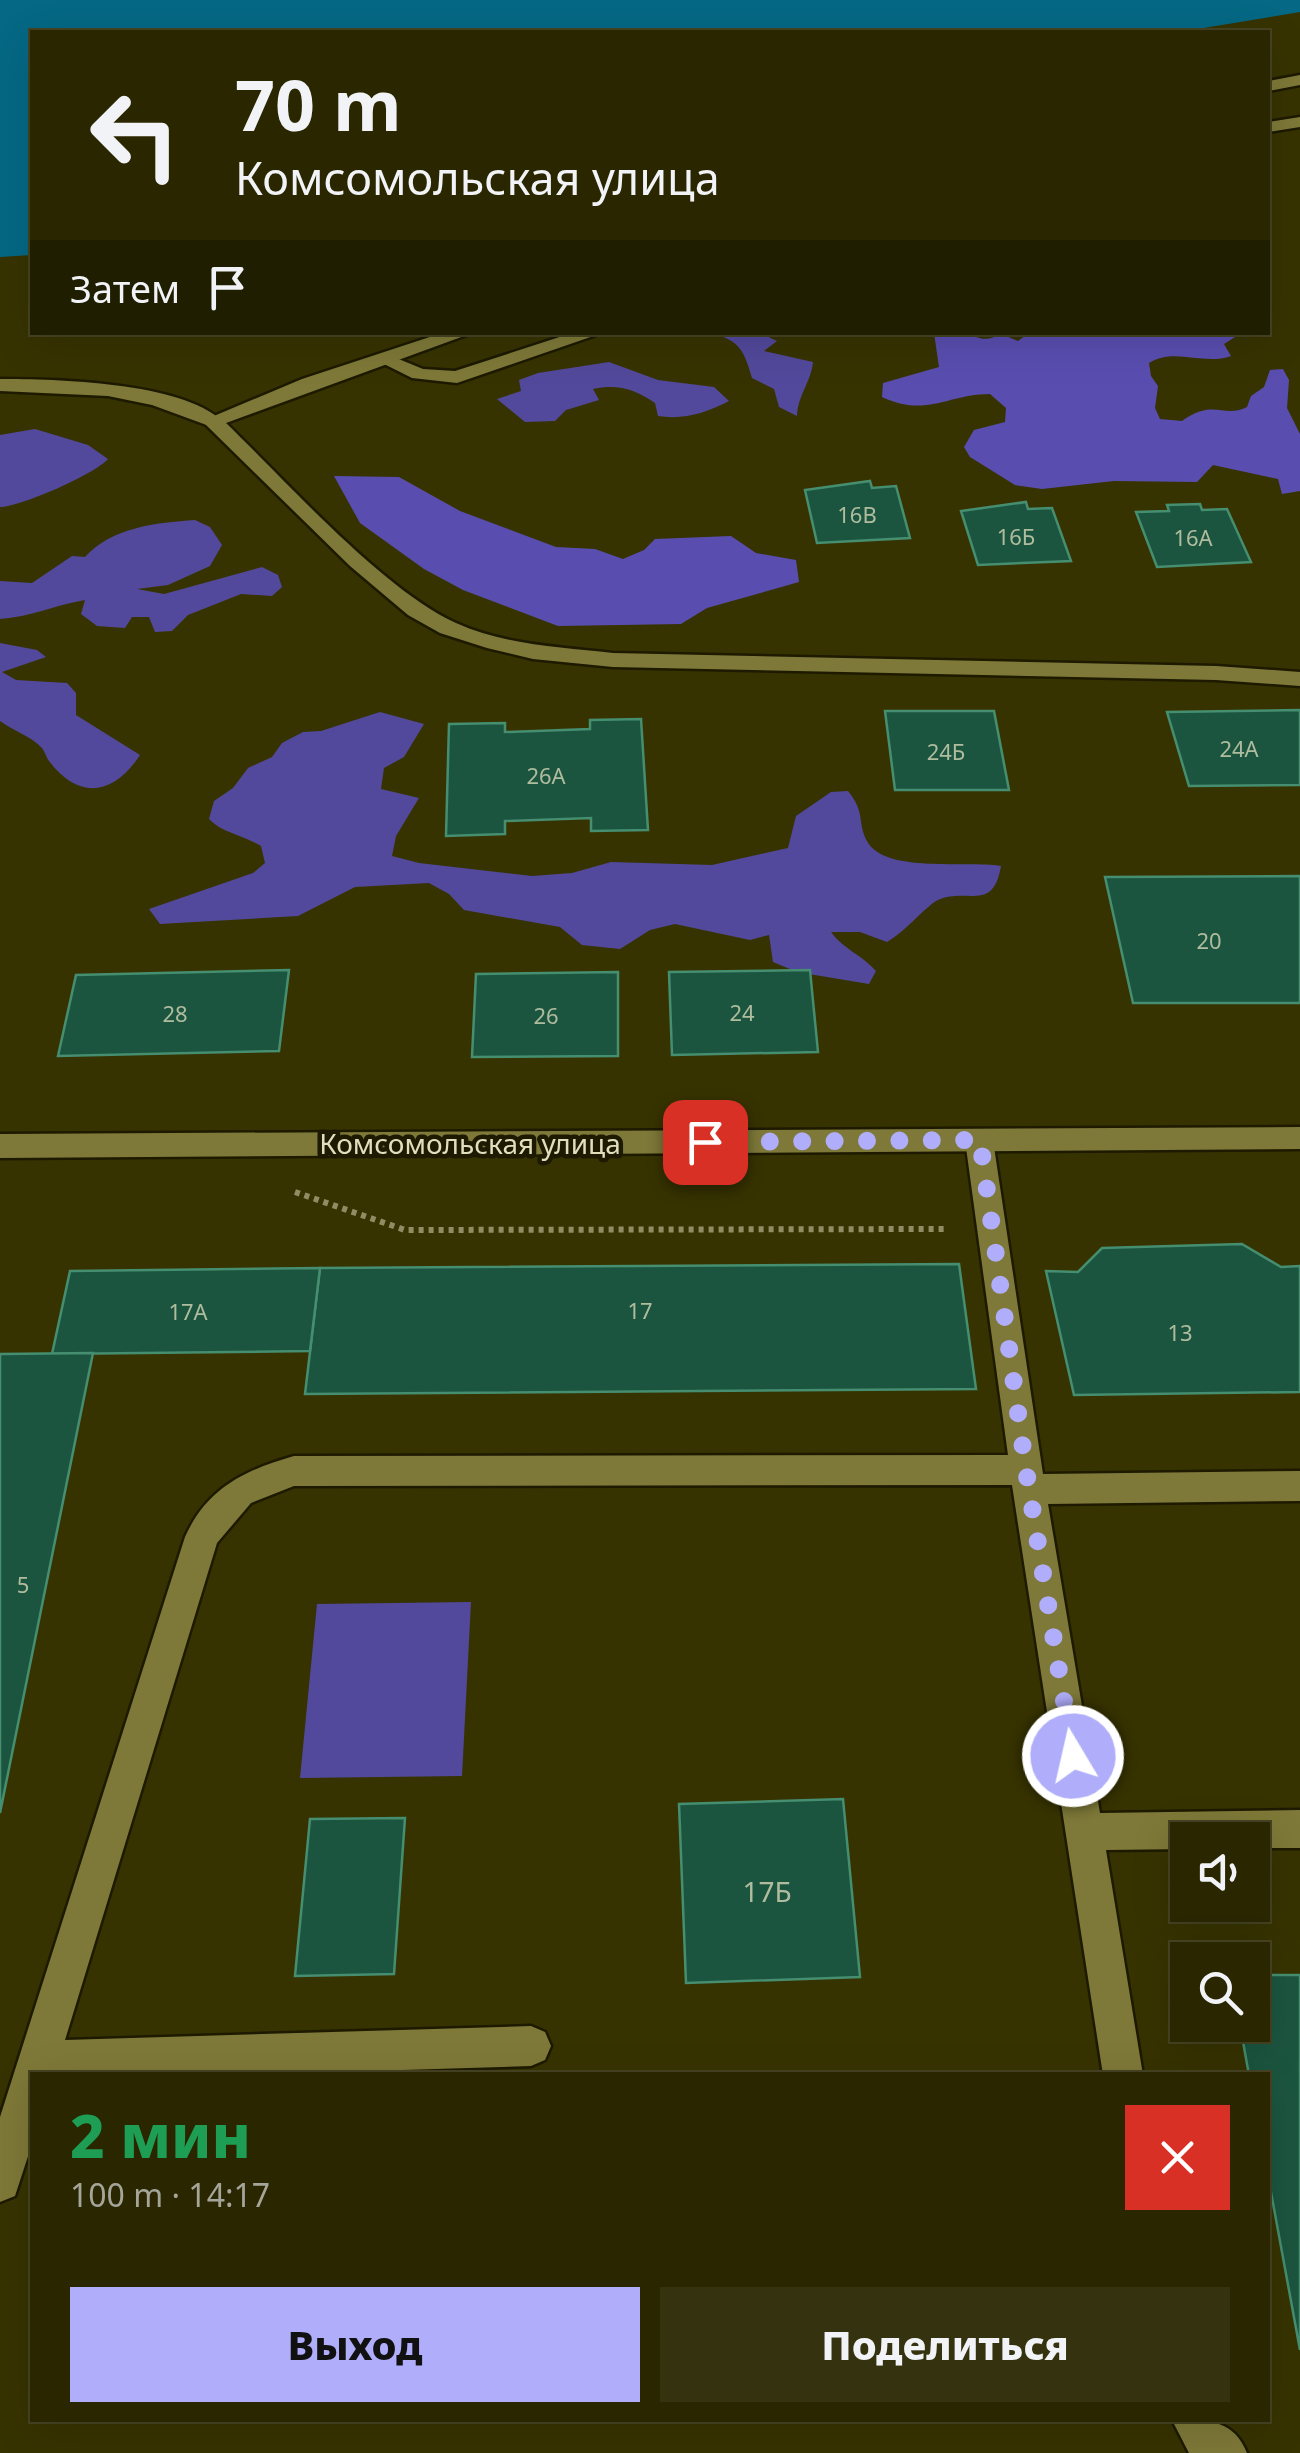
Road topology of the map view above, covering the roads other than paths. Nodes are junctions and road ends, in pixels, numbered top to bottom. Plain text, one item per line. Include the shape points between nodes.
1 (1300, 80) edge
2 (1270, 86) edge
3 (1300, 122) edge
4 (1270, 127) edge
5 (457, 335) edge
6 (587, 335) edge
7 (384, 359) junction
8 (0, 385) edge
9 (212, 421) junction
10 (1300, 679) edge
11 (1300, 1138) edge
12 (980, 1140) junction
13 (0, 1146) edge
14 (1028, 1479) junction
15 (1300, 1486) edge
16 (1300, 1829) edge
17 (1086, 1832) junction
18 (530, 2046) dead end
19 (35, 2072) edge
20 (1124, 2072) edge
21 (30, 2087) edge
22 (0, 2180) edge
23 (1195, 2422) edge
24 (1225, 2453) edge

1 - 2 street
3 - 4 street
5 - 7 street
6 - 7 street via 457,376 410,374
7 - 9 street
8 - 9 street via 118,389
9 - 10 street via 416,610 448,628 533,652 614,660
11 - 12 street, Комсомольская улица
12 - 13 street, Комсомольская улица
12 - 14 street
14 - 15 street
14 - 17 street
14 - 19 street via 294,1471 251,1482 222,1506 202,1537
16 - 17 street
17 - 20 street
18 - 19 street
21 - 22 street
23 - 24 street

